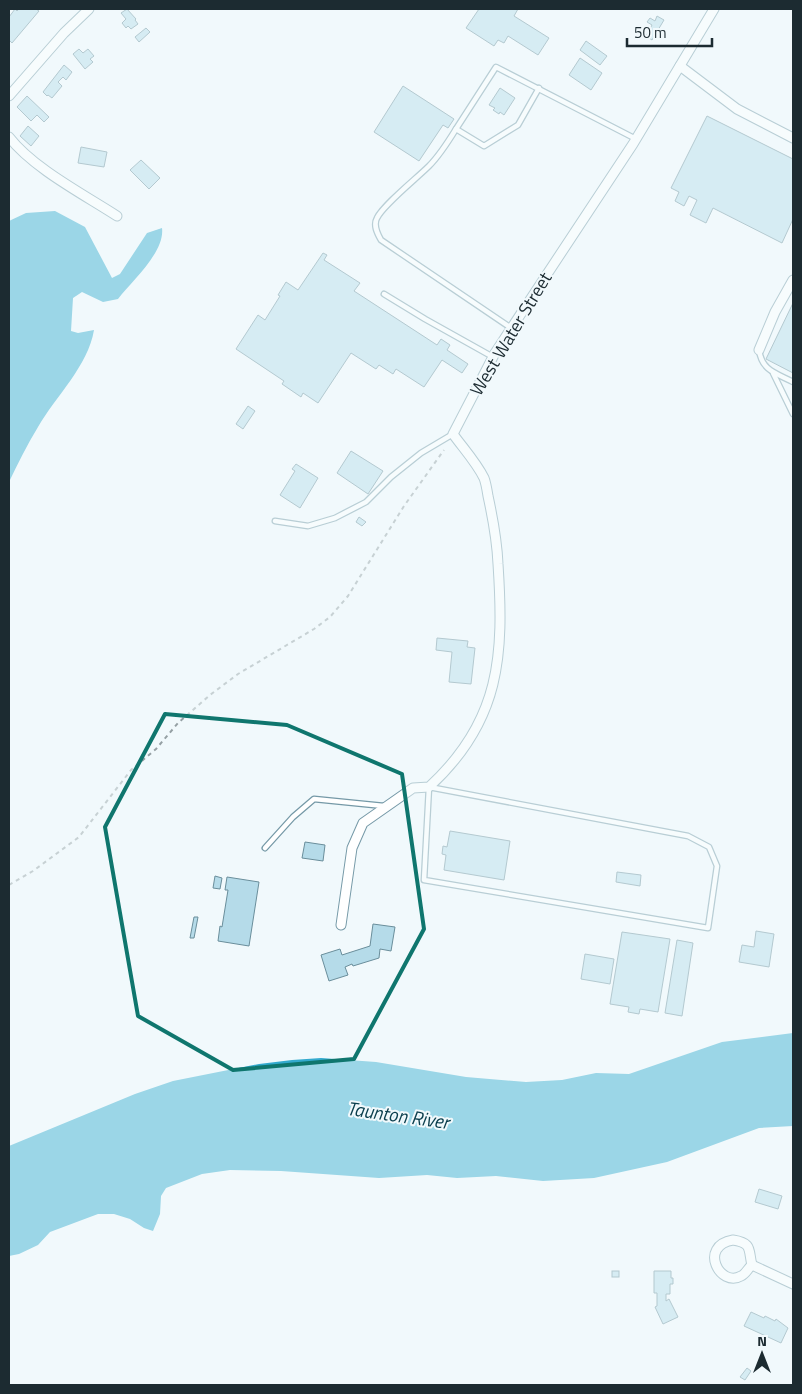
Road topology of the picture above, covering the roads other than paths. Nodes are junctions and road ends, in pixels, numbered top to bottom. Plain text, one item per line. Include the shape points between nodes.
1 (87, 9) edge
2 (714, 9) edge
3 (680, 66) junction
4 (539, 88) junction
5 (9, 96) edge
6 (456, 129) junction
7 (9, 136) edge
8 (793, 138) edge
9 (636, 139) junction
10 (117, 216) dead end
11 (793, 280) edge
12 (384, 294) dead end
13 (511, 328) junction
14 (759, 350) joint
15 (492, 357) junction
16 (773, 372) junction
17 (793, 382) edge
18 (793, 414) edge
19 (453, 434) junction
20 (275, 521) dead end
21 (429, 787) junction
22 (386, 806) junction
23 (265, 848) dead end
24 (341, 924) dead end
25 (752, 1265) junction
26 (793, 1284) edge

1 - 5 street
2 - 3 street, West Water Street
3 - 8 street via 737,109
3 - 9 street, West Water Street
4 - 6 lane via 518,125 484,146
4 - 6 lane via 496,67
4 - 9 lane
6 - 13 lane via 441,154 383,209 376,218 376,231 381,240
7 - 10 street via 37,164
9 - 13 street, West Water Street
11 - 14 street
12 - 15 lane
13 - 15 street, West Water Street
14 - 16 lane via 760,361
15 - 19 street, West Water Street
16 - 17 lane
16 - 18 lane
19 - 20 lane via 391,477 366,502 335,518 308,526
19 - 21 street via 484,478 498,553 500,647 495,680 478,727 454,761
21 - 21 lane via 688,836 709,847 717,866 708,928 424,880
21 - 22 street via 413,788
22 - 23 lane via 314,799
22 - 24 street via 363,823 352,848
25 - 25 street via 740,1277 727,1277 717,1268 715,1251 722,1243 739,1240 749,1247
25 - 26 street

